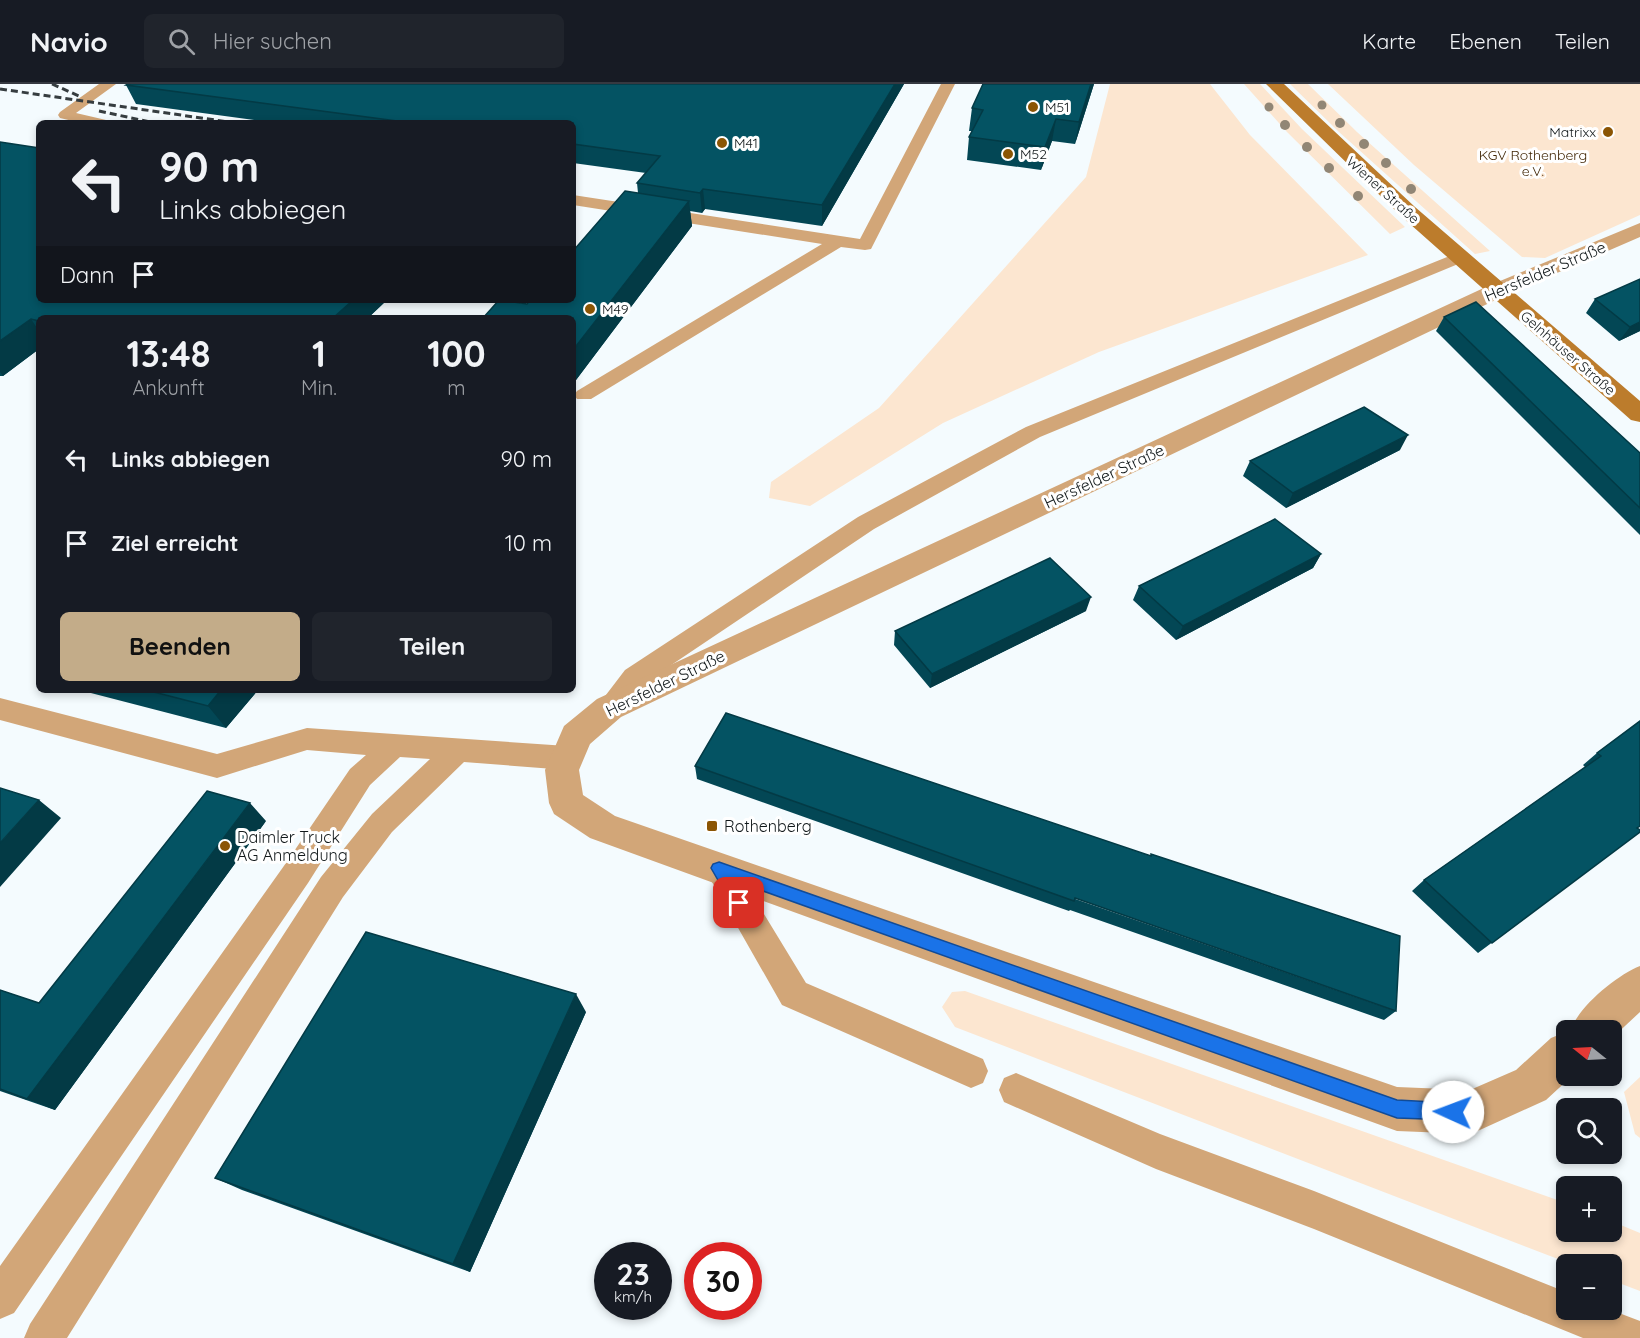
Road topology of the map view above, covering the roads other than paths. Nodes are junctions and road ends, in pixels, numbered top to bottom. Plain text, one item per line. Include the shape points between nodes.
1 (109, 84) edge
2 (948, 84) edge
3 (1274, 84) edge
4 (88, 120) edge
5 (576, 200) edge
6 (1640, 230) edge
7 (838, 242) junction
8 (1457, 258) junction
9 (1496, 291) junction
10 (584, 395) dead end
11 (1640, 414) edge
12 (609, 708) junction
13 (0, 709) edge
14 (571, 747) junction
15 (458, 750) junction
16 (384, 755) junction
17 (719, 868) junction
18 (1640, 985) edge
19 (1602, 1020) edge
20 (1556, 1062) edge
21 (970, 1071) dead end
22 (1016, 1090) dead end
23 (0, 1299) edge
24 (44, 1338) edge
25 (1632, 1338) edge

1 - 4 lane via 65,115
2 - 7 lane via 865,246
3 - 8 main road, Wiener Straße via 1338,149
5 - 7 lane
6 - 9 street, Hersfelder Straße
7 - 10 lane
8 - 9 main road, Wiener Straße
8 - 12 lane via 1033,432 866,523 634,677
9 - 11 main road, Gelnhäuser Straße
9 - 12 street, Hersfelder Straße
12 - 14 street, Hersfelder Straße
13 - 16 lane via 217,766 307,739
14 - 15 lane
14 - 17 street via 562,770 567,803 603,827
15 - 16 lane
15 - 24 lane via 382,823 332,887
16 - 23 lane via 360,777
17 - 20 street via 1397,1109 1471,1112 1531,1085
17 - 21 lane via 794,994
18 - 19 street
22 - 25 lane via 1156,1151

